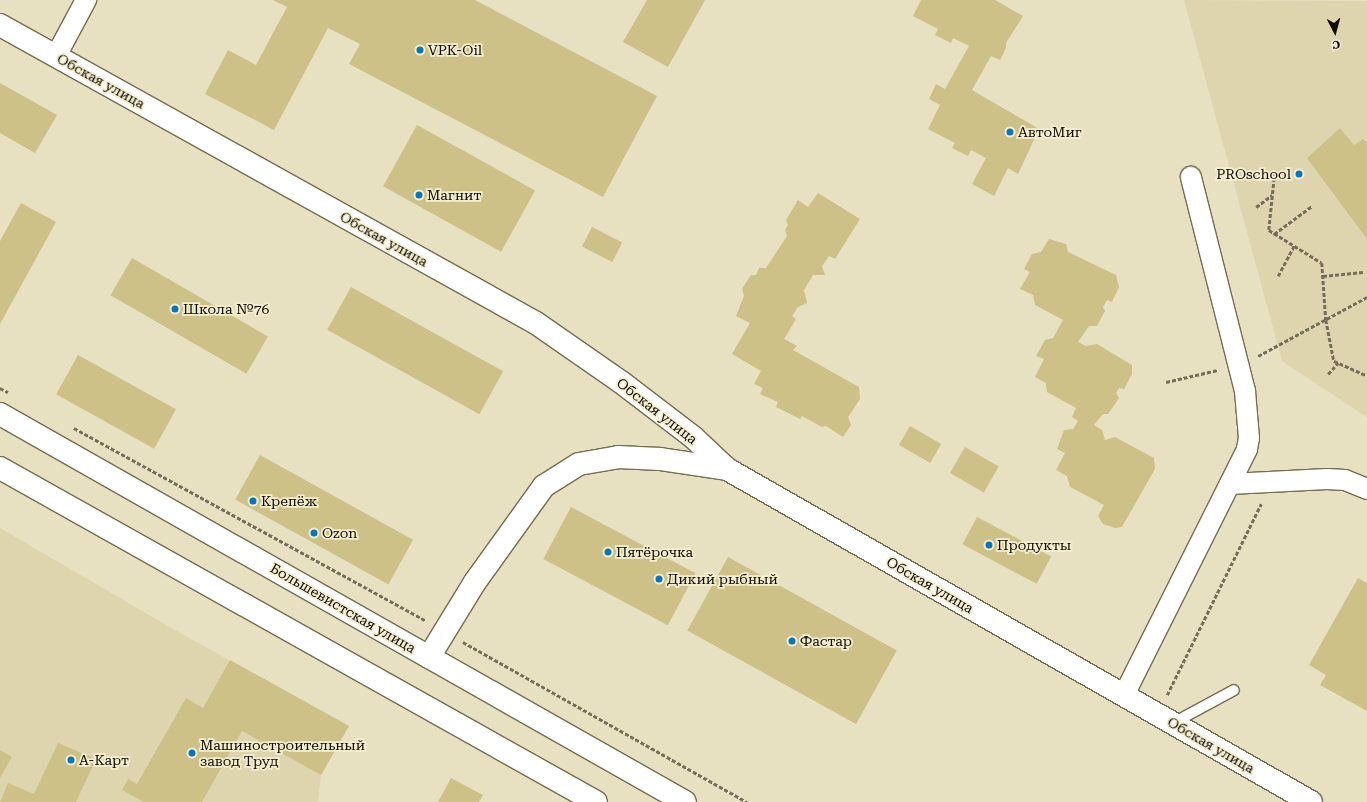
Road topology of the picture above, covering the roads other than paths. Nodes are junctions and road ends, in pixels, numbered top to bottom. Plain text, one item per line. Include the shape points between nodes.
1 (86, 0) edge
2 (0, 25) edge
3 (56, 56) junction
4 (1191, 176) dead end
5 (0, 414) edge
6 (0, 468) edge
7 (727, 469) junction
8 (1230, 484) junction
9 (1367, 489) edge
10 (429, 657) junction
11 (1234, 690) dead end
12 (1124, 695) junction
13 (1165, 719) junction
14 (596, 802) edge
15 (685, 802) edge
16 (1311, 802) edge

1 - 3 street
2 - 3 main road, Обская улица
3 - 7 main road, Обская улица via 536,323 621,382 693,437
4 - 8 street via 1246,398 1249,422 1247,449
5 - 10 main road, Большевистская улица
6 - 14 main road
7 - 10 main road via 660,459 618,457 579,464 544,486 476,582
7 - 12 main road, Обская улица
8 - 9 street via 1345,480
8 - 12 street
10 - 15 main road, Большевистская улица
11 - 13 lane
12 - 13 main road, Обская улица
13 - 16 main road, Обская улица

